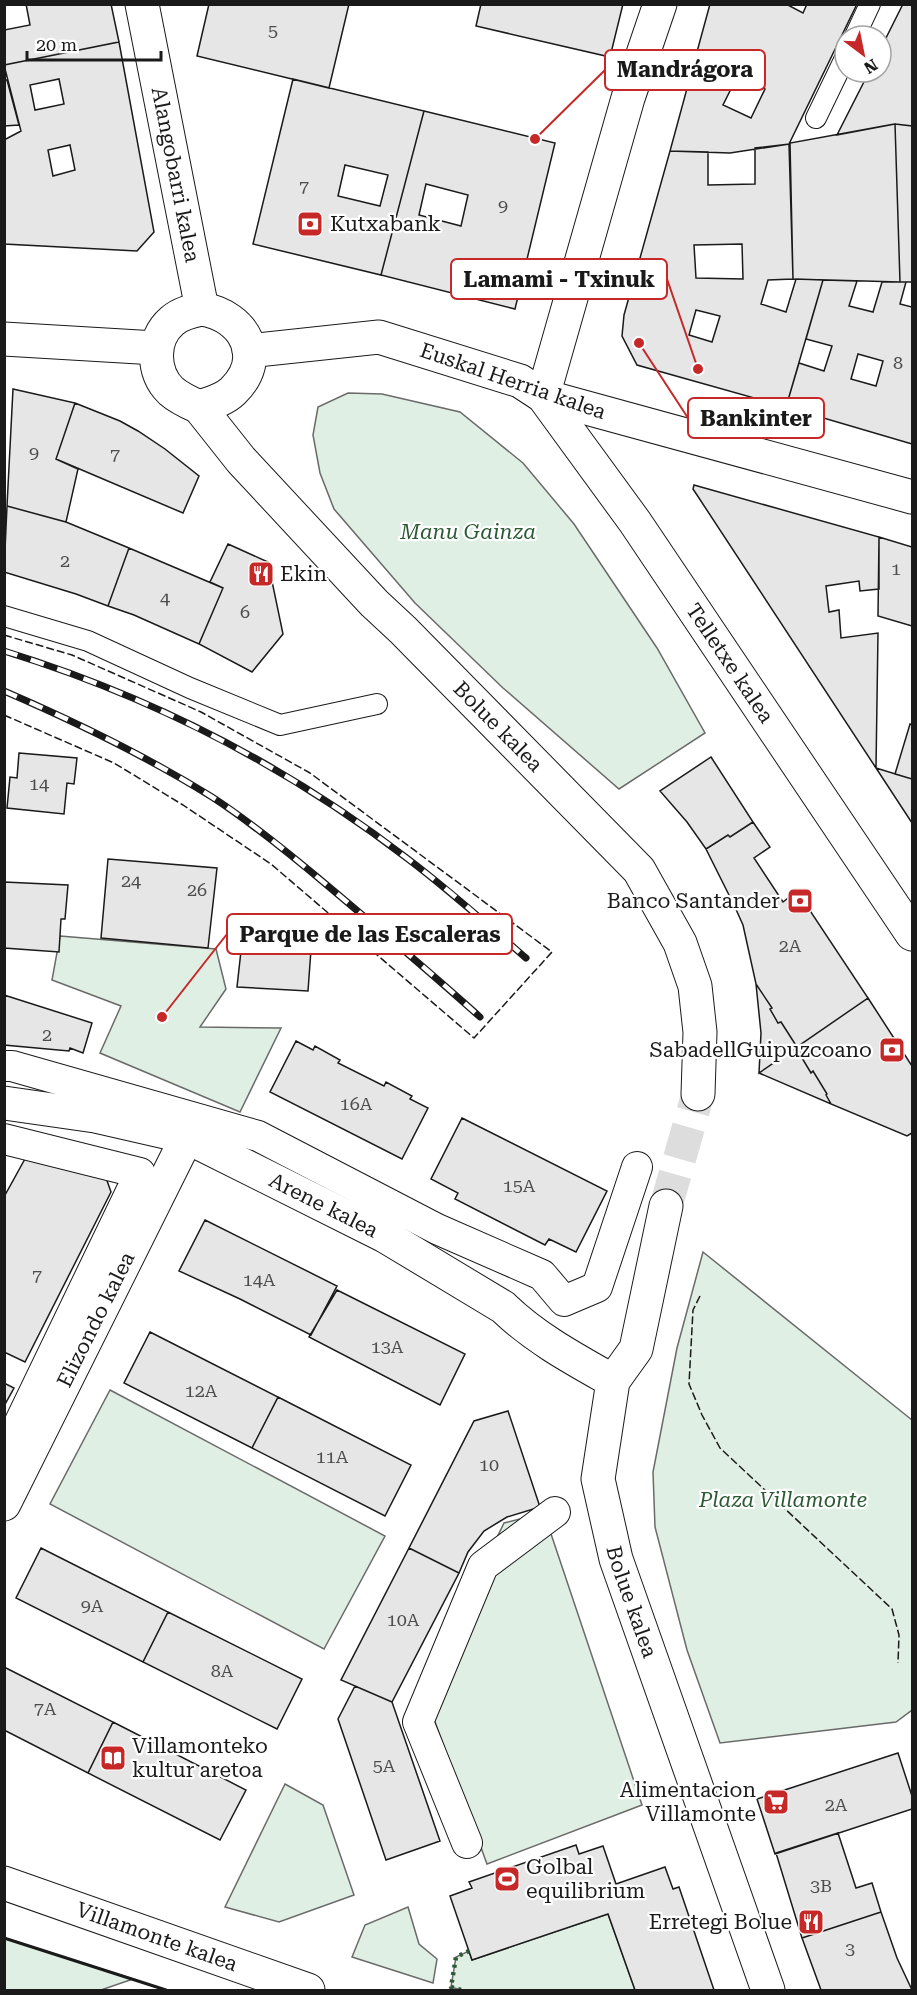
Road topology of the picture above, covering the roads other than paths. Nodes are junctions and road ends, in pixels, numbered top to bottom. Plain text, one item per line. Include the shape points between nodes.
1 (142, 4) edge
2 (660, 4) edge
3 (870, 4) edge
4 (861, 24) edge
5 (833, 83) edge
6 (816, 118) dead end
7 (202, 309) junction
8 (4, 339) edge
9 (156, 348) junction
10 (249, 351) junction
11 (543, 396) junction
12 (199, 407) junction
13 (912, 497) edge
14 (4, 615) edge
15 (377, 704) dead end
16 (912, 934) edge
17 (4, 1066) edge
18 (698, 1094) tunnel mouth
19 (4, 1103) edge
20 (187, 1137) junction
21 (4, 1139) edge
22 (637, 1167) dead end
23 (666, 1206) tunnel mouth
24 (613, 1381) junction
25 (4, 1455) edge
26 (4, 1504) edge
27 (555, 1512) dead end
28 (467, 1843) dead end
29 (4, 1883) edge
30 (308, 1990) edge
31 (768, 1990) edge

1 - 7 street, Alangobarri kalea
2 - 11 street via 628,98
3 - 4 lane
5 - 6 lane
7 - 9 street via 172,320
7 - 10 street via 216,312 238,326
8 - 9 street
9 - 12 street via 162,380 172,392
10 - 11 street, Euskal Herria kalea via 379,337 520,381
10 - 12 street via 249,367 242,382 231,393
11 - 13 street, Euskal Herria kalea
11 - 16 street, Telletxe kalea via 635,522
12 - 18 street, Bolue kalea via 241,460 375,603 639,870 680,943 695,986 700,1032
14 - 15 lane via 88,641 280,725
17 - 22 street via 258,1136 437,1229 542,1275 564,1301 597,1287
19 - 20 street, Arene kalea via 94,1116
20 - 24 street, Arene kalea via 385,1236 503,1307 559,1350
20 - 26 street, Elizondo kalea
21 - 25 street via 140,1173
23 - 24 street, Bolue kalea via 636,1349
24 - 31 street, Bolue kalea via 598,1479 616,1559
27 - 28 street via 483,1566 418,1722
29 - 30 street, Villamonte kalea

